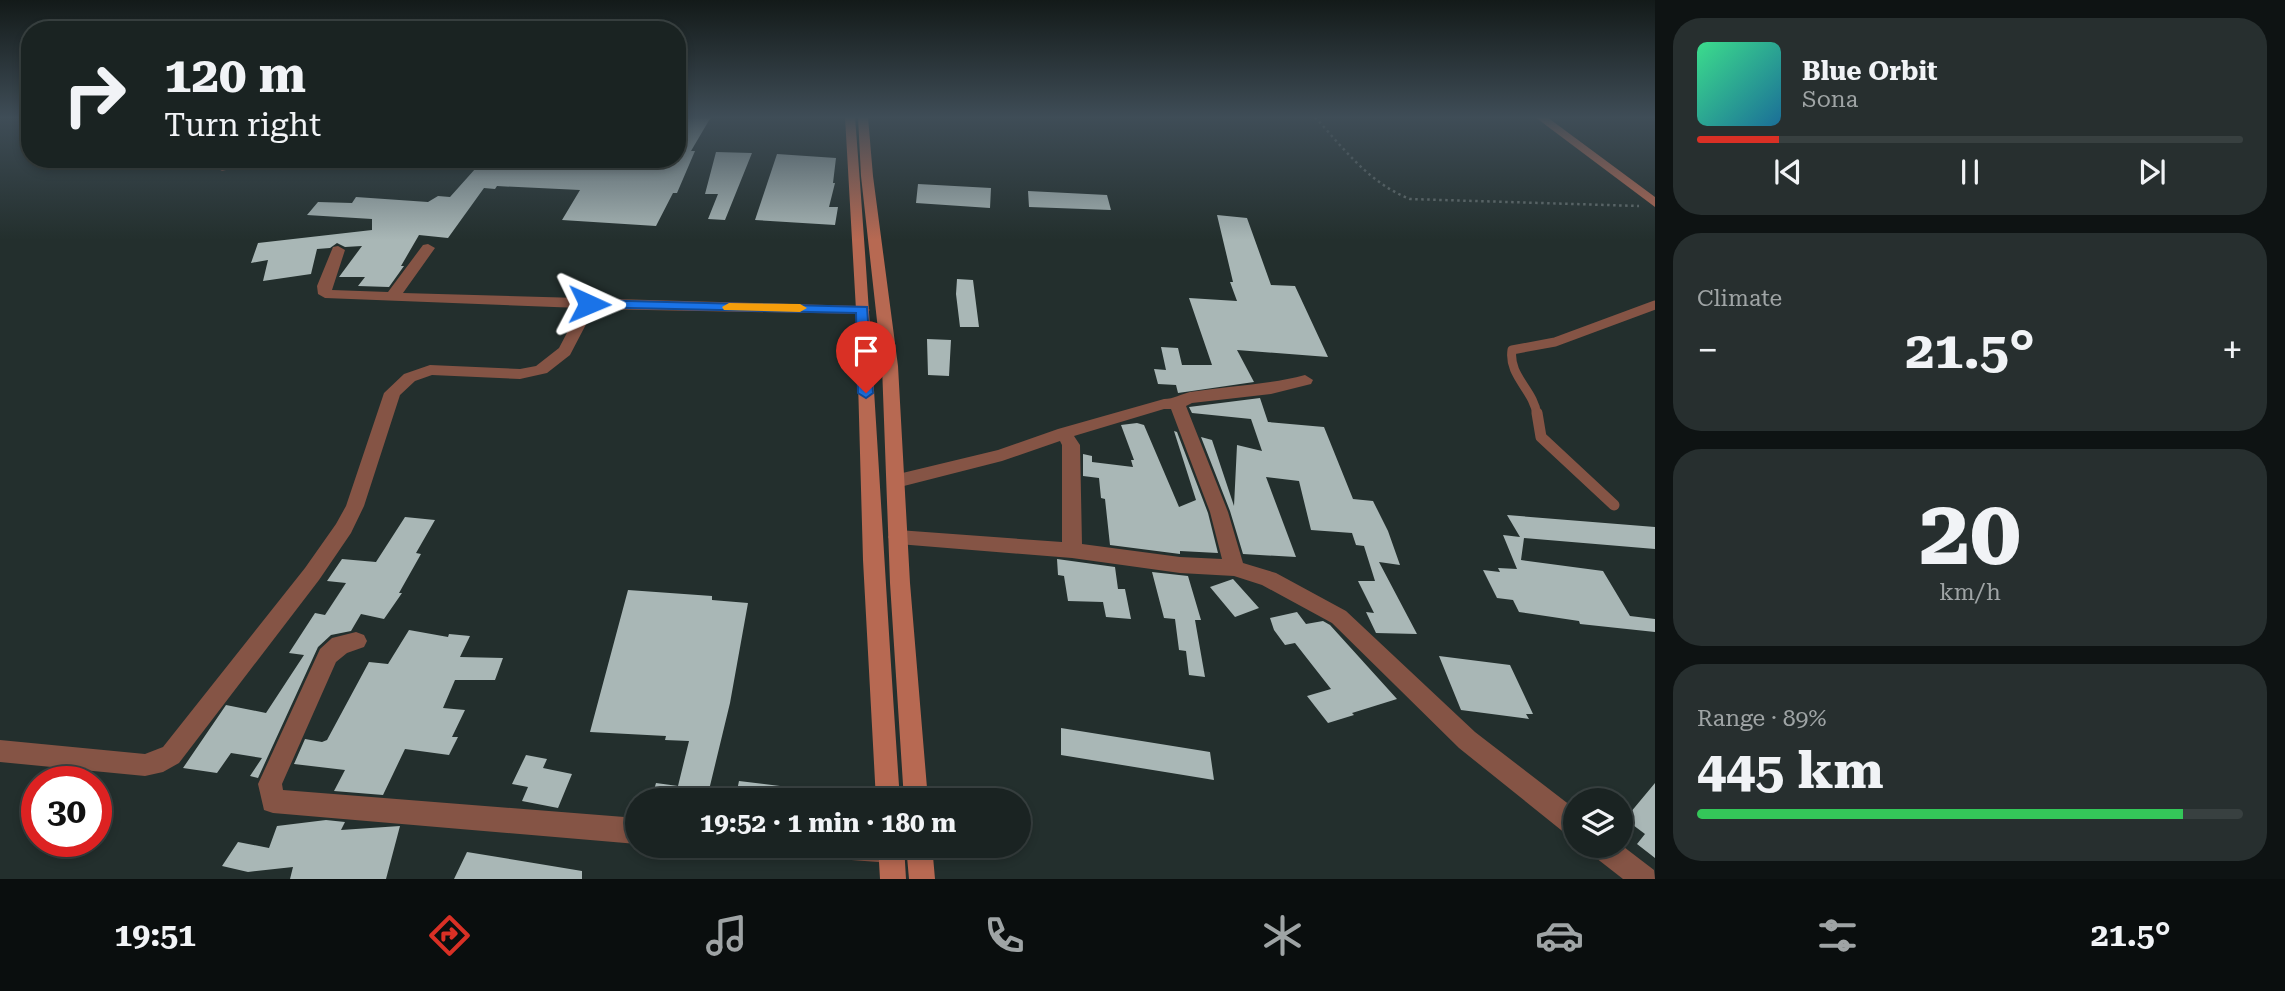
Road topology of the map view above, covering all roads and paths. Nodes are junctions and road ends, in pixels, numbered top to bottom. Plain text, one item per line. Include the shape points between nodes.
1 (853, 158) edge
2 (866, 158) edge
3 (1354, 158) edge
4 (1595, 158) edge
5 (1655, 204) edge
6 (1641, 206) dead end
7 (428, 248) dead end
8 (338, 250) dead end
9 (392, 297) junction
10 (589, 304) junction
11 (1655, 305) edge
12 (863, 310) junction
13 (1305, 380) dead end
14 (1177, 404) junction
15 (1063, 433) junction
16 (896, 481) junction
17 (1614, 505) dead end
18 (898, 537) junction
19 (1072, 550) junction
20 (1234, 568) junction
21 (356, 641) dead end
22 (0, 751) edge
23 (887, 788) edge
24 (915, 788) edge
25 (1563, 816) edge
26 (625, 830) edge
27 (892, 858) edge
28 (920, 858) edge
29 (1617, 858) edge
30 (893, 879) edge
31 (922, 879) edge
32 (1645, 879) edge

1 - 12 main road
2 - 16 main road via 890,366
3 - 6 path via 1391,193 1410,198
4 - 5 main road
7 - 9 street
8 - 9 street via 325,294
9 - 10 street
10 - 12 street
10 - 22 street via 566,350 547,366 517,375 434,368 399,385 392,393 344,528 171,755 145,765
11 - 17 lane via 1621,314 1557,342 1520,346 1512,350 1509,359 1535,405 1541,437
12 - 23 main road
13 - 14 street via 1271,389 1188,398
14 - 15 street
14 - 20 street via 1219,512
15 - 16 street via 1002,455
15 - 19 street via 1071,445
16 - 18 main road
18 - 19 street
18 - 24 main road
19 - 20 street
20 - 25 street via 1269,579 1339,617 1467,740
21 - 26 street via 340,645 328,656 270,784 273,801
27 - 30 main road
28 - 31 main road
29 - 32 street

